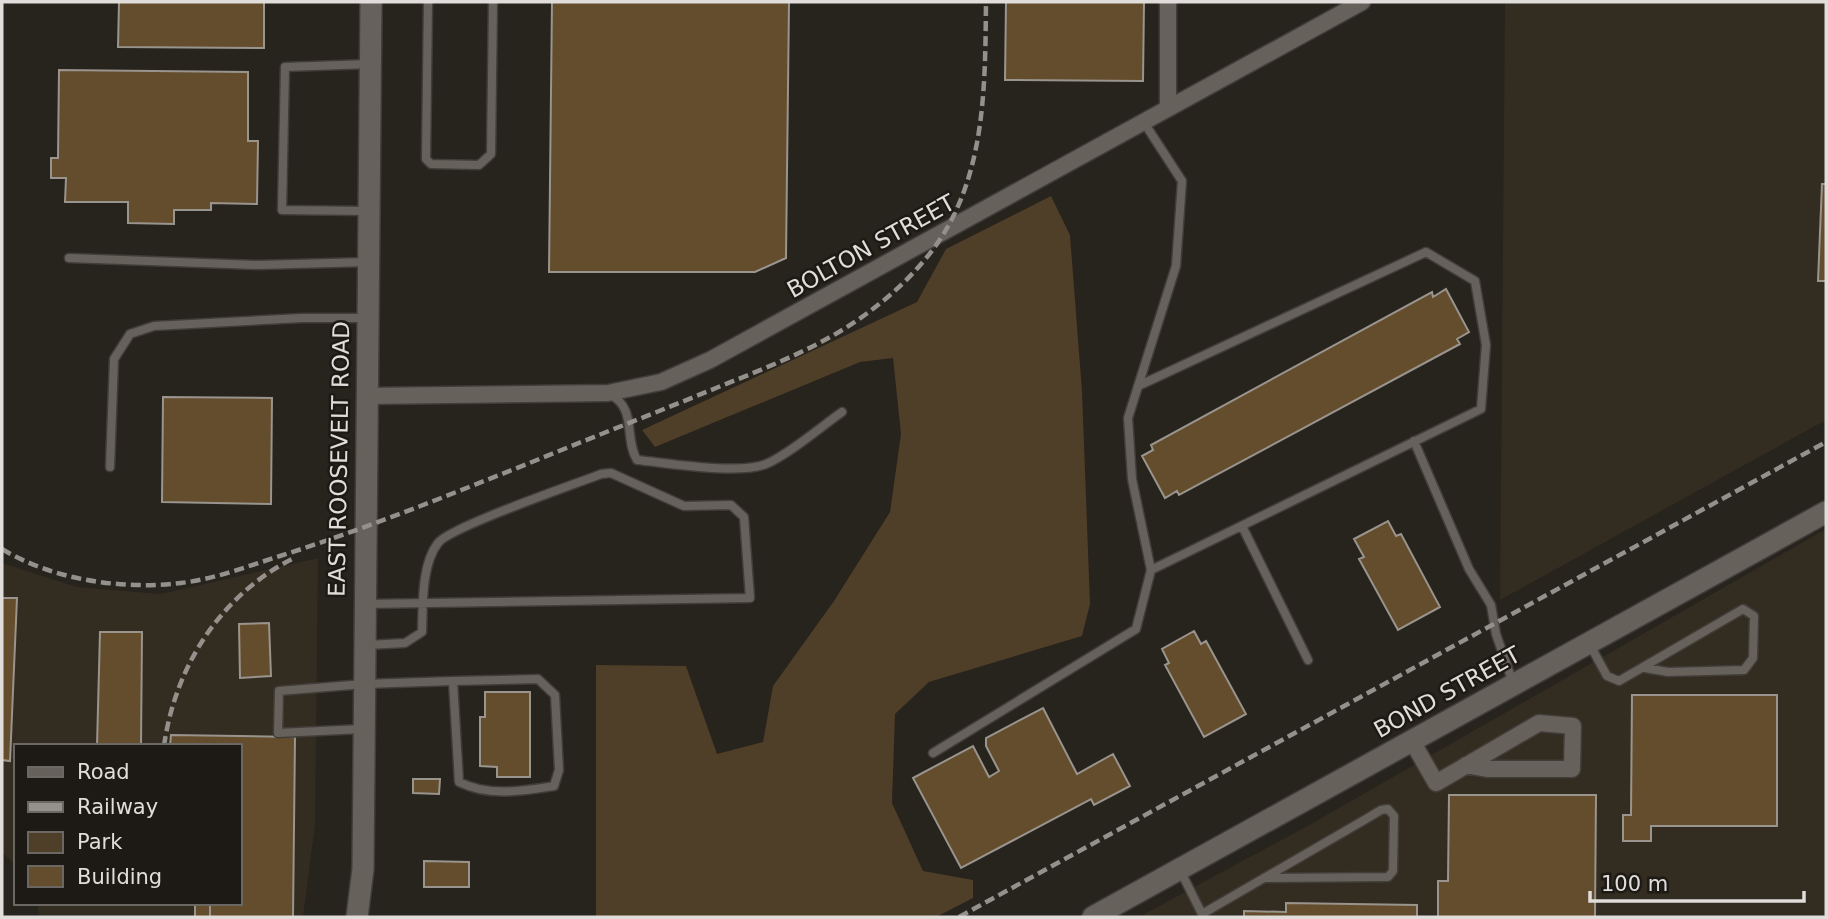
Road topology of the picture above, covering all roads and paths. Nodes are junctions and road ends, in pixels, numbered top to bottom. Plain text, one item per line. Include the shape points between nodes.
1 (371, 2) edge
2 (428, 2) edge
3 (493, 2) edge
4 (1168, 2) edge
5 (1362, 2) edge
6 (370, 64) junction
7 (1168, 107) junction
8 (1143, 121) junction
9 (369, 211) junction
10 (69, 258) dead end
11 (368, 262) junction
12 (367, 318) junction
13 (1138, 386) junction
14 (608, 393) junction
15 (365, 396) junction
16 (842, 412) dead end
17 (1413, 442) junction
18 (110, 467) dead end
19 (1826, 512) edge
20 (1242, 526) junction
21 (1151, 570) junction
22 (364, 604) junction
23 (423, 605) junction
24 (1588, 643) junction
25 (364, 645) junction
26 (1308, 660) dead end
27 (1645, 668) junction
28 (453, 681) junction
29 (364, 684) junction
30 (1514, 685) junction
31 (363, 729) junction
32 (1412, 741) junction
33 (933, 753) dead end
34 (1466, 765) junction
35 (1180, 870) junction
36 (1264, 878) junction
37 (1203, 915) edge
38 (356, 917) edge
39 (1093, 917) edge

1 - 6 main road, EAST ROOSEVELT ROAD
2 - 3 lane via 426,159 431,164 479,165 491,154
4 - 7 street
5 - 7 street, BOLTON STREET
6 - 9 main road, EAST ROOSEVELT ROAD
6 - 9 lane via 285,67 282,210
7 - 8 street, BOLTON STREET
8 - 13 lane via 1182,181 1176,266
8 - 14 street, BOLTON STREET via 710,360 662,382
9 - 11 main road, EAST ROOSEVELT ROAD
10 - 11 lane via 258,265
11 - 12 main road, EAST ROOSEVELT ROAD
12 - 15 main road, EAST ROOSEVELT ROAD
12 - 18 lane via 154,326 130,334 114,359
13 - 17 lane via 1426,252 1475,281 1486,345 1480,409
13 - 21 lane via 1128,418 1131,467
14 - 15 street, BOLTON STREET
14 - 16 lane via 626,410 637,460 685,465 766,464
15 - 22 main road, EAST ROOSEVELT ROAD
17 - 20 lane
17 - 30 lane via 1469,569 1491,605
19 - 24 main road, BOND STREET
20 - 21 lane
20 - 26 lane
21 - 33 lane via 1136,629
22 - 23 lane
22 - 25 main road, EAST ROOSEVELT ROAD
23 - 23 lane via 430,558 447,533 611,473 684,506 731,505 739,510 747,532 750,598
23 - 25 lane via 422,632 413,641
24 - 27 lane via 1607,676 1619,681
24 - 30 main road, BOND STREET
25 - 29 main road, EAST ROOSEVELT ROAD
27 - 27 lane via 1743,609 1754,616 1753,658 1744,670 1668,672
28 - 28 lane via 459,782 471,788 514,793 554,786 559,770 555,695 538,679
28 - 29 lane
29 - 31 main road, EAST ROOSEVELT ROAD
29 - 31 lane via 279,691 278,733
30 - 32 main road, BOND STREET
31 - 38 main road, EAST ROOSEVELT ROAD via 363,869
32 - 34 street via 1436,783
32 - 35 main road, BOND STREET
34 - 34 street via 1539,723 1573,726 1572,769
35 - 37 lane
35 - 39 main road, BOND STREET
36 - 36 lane via 1381,810 1388,809 1394,816 1394,871 1388,877
36 - 37 lane

